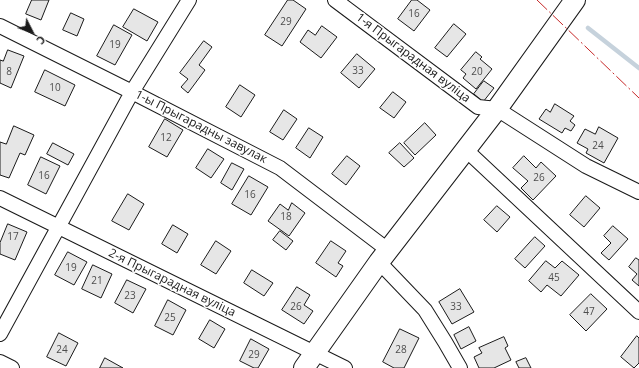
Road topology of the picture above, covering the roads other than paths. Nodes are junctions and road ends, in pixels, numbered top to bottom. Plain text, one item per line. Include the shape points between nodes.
1 (189, 0) edge
2 (335, 0) edge
3 (575, 0) edge
4 (0, 26) edge
5 (132, 92) junction
6 (496, 108) junction
7 (465, 149) junction
8 (639, 192) edge
9 (0, 198) edge
10 (58, 227) junction
11 (383, 256) junction
12 (639, 312) edge
13 (0, 334) edge
14 (309, 361) edge
15 (0, 362) edge
16 (12, 368) edge
17 (345, 368) edge
18 (460, 368) edge

1 - 5 street
2 - 6 street, 1-я Прыгарадная вуліца via 478,107
3 - 6 street
4 - 5 street, 1-ы Прыгарадны завулак
5 - 10 street
5 - 11 street, 1-ы Прыгарадны завулак via 280,168
6 - 7 street
6 - 8 street, 1-я Прыгарадная вуліца via 586,166
7 - 11 street
7 - 12 street
9 - 10 street, 2-я Прыгарадная вуліца
10 - 13 street
10 - 14 street, 2-я Прыгарадная вуліца
11 - 14 street
11 - 18 street, 1-ы Прыгарадны завулак via 424,310
14 - 17 street, 2-я Прыгарадная вуліца
15 - 16 street

